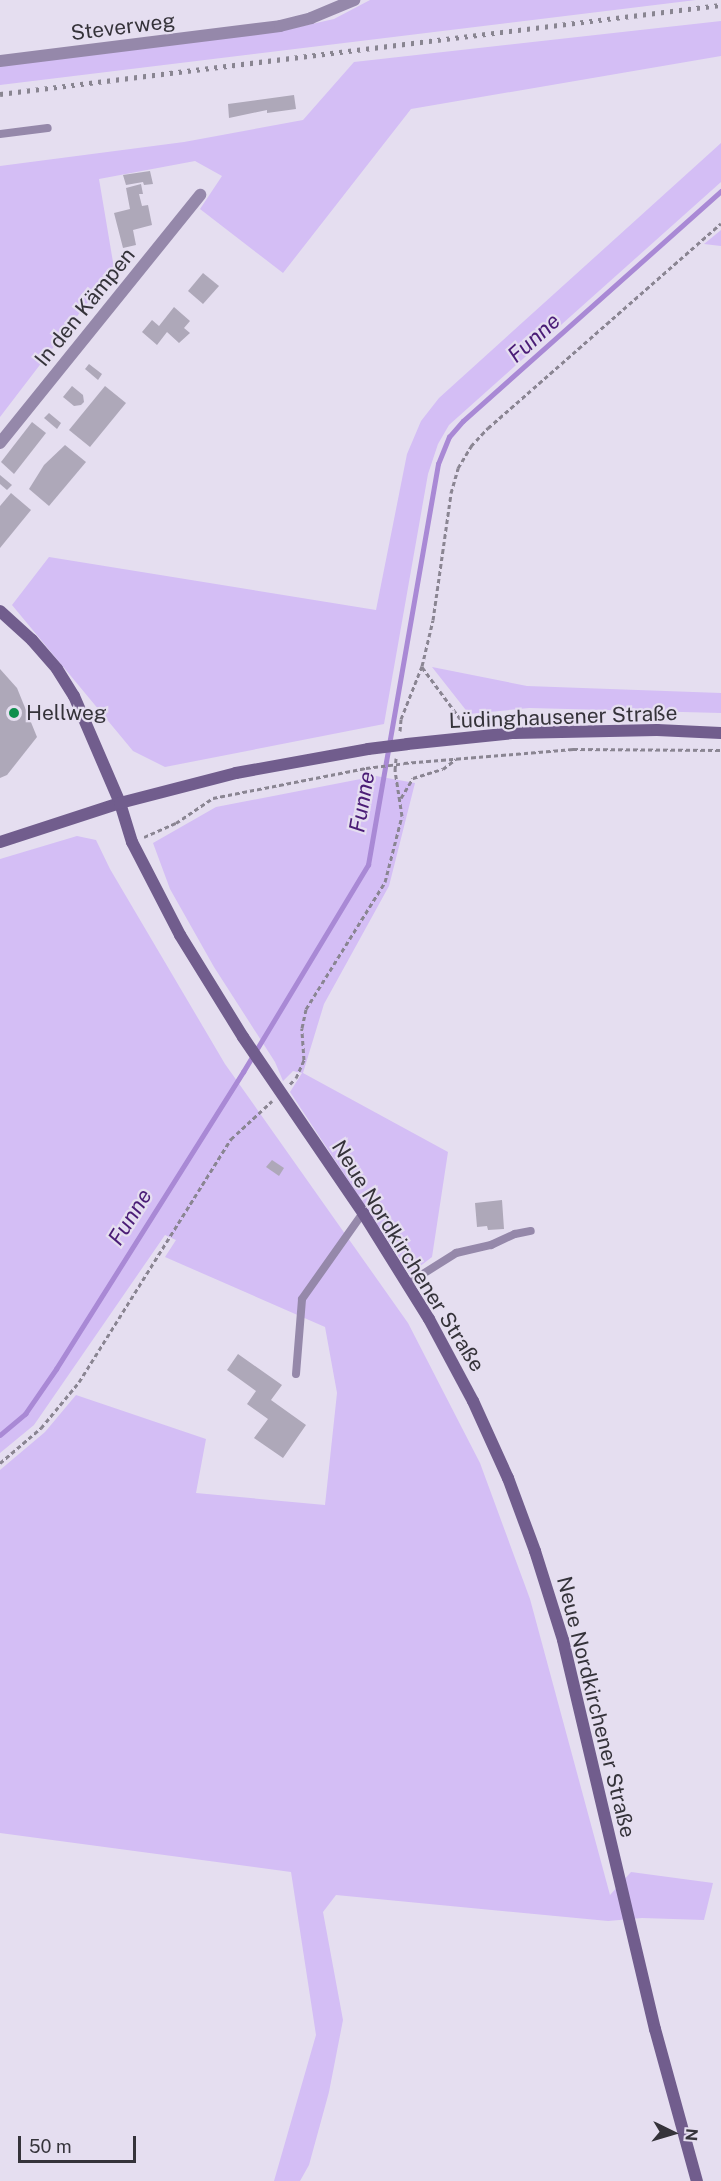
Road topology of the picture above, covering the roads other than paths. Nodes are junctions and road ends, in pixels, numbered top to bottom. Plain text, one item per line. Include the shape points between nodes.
1 (354, 0) edge
2 (0, 61) edge
3 (48, 128) dead end
4 (0, 134) edge
5 (200, 195) dead end
6 (0, 443) edge
7 (0, 610) edge
8 (721, 733) edge
9 (120, 803) junction
10 (0, 842) edge
11 (363, 1213) junction
12 (531, 1231) dead end
13 (407, 1284) junction
14 (296, 1374) dead end
15 (697, 2181) edge

1 - 2 street, Steverweg via 311,18 270,27
3 - 4 lane
5 - 6 street, In den Kämpen
7 - 9 street via 57,669 79,707
8 - 9 street, Lüdinghausener Straße, bridge via 514,733 401,744 236,772
9 - 10 street
9 - 11 street, Neue Nordkirchener Straße via 132,842 180,935 266,1072
11 - 13 street, Neue Nordkirchener Straße
11 - 14 lane via 302,1299
12 - 13 lane via 456,1252
13 - 15 street, Neue Nordkirchener Straße via 473,1401 508,1478 539,1562 563,1640 655,2029

